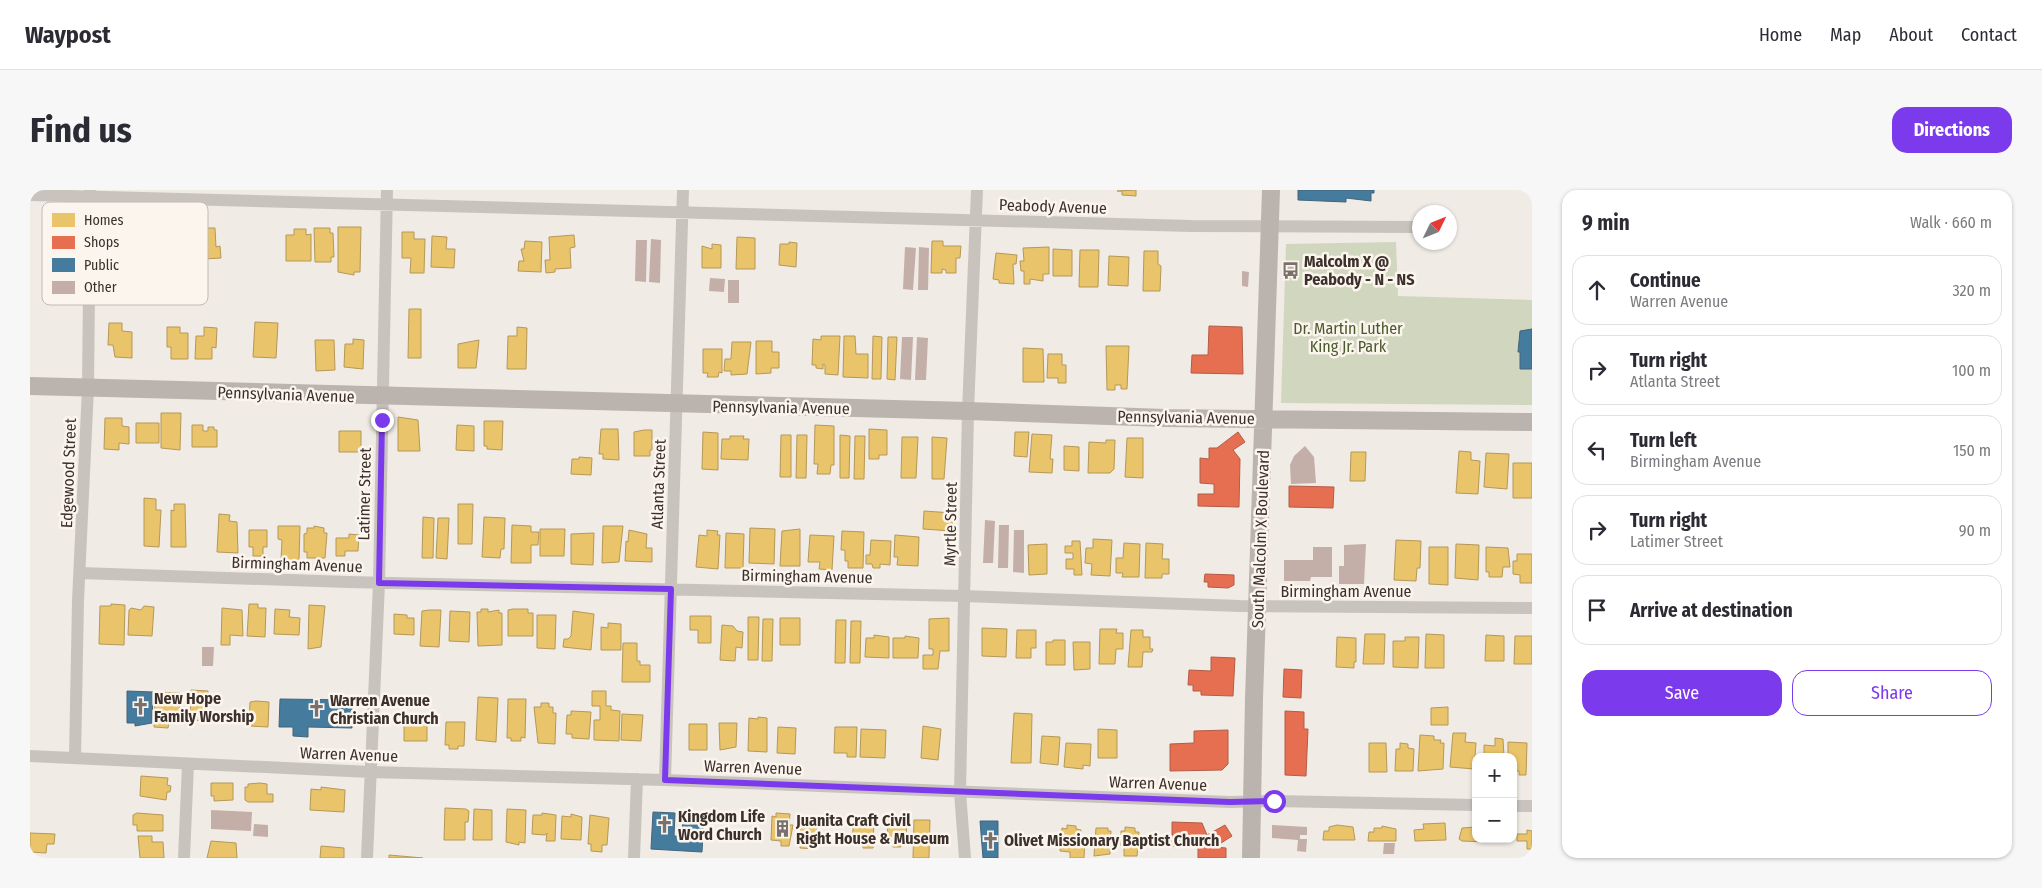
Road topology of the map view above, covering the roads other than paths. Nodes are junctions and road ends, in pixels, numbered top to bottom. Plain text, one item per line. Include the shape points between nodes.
1 (683, 190) edge
2 (977, 190) edge
3 (1271, 190) edge
4 (90, 194) edge
5 (30, 195) edge
6 (386, 196) edge
7 (682, 211) junction
8 (976, 220) junction
9 (1270, 227) junction
10 (1412, 228) edge
11 (89, 305) edge
12 (30, 386) edge
13 (88, 388) junction
14 (383, 397) junction
15 (678, 405) junction
16 (968, 411) junction
17 (1263, 418) junction
18 (1532, 422) edge
19 (80, 573) junction
20 (379, 583) junction
21 (671, 589) junction
22 (964, 596) junction
23 (1258, 606) junction
24 (1532, 608) edge
25 (30, 756) edge
26 (75, 758) junction
27 (188, 764) junction
28 (370, 772) junction
29 (637, 779) junction
30 (665, 780) junction
31 (960, 792) junction
32 (1253, 801) junction
33 (1472, 805) edge
34 (1517, 806) edge
35 (1532, 806) edge
36 (184, 858) edge
37 (367, 858) edge
38 (634, 858) edge
39 (965, 858) edge
40 (1251, 858) edge

1 - 7 street, Atlanta Street
2 - 8 street, Myrtle Street
3 - 9 street, South Malcolm X Boulevard
4 - 5 street, Peabody Avenue
4 - 6 street, Peabody Avenue
6 - 7 street, Peabody Avenue
6 - 14 street, Latimer Street
7 - 8 street, Peabody Avenue
7 - 15 street, Atlanta Street
8 - 9 street, Peabody Avenue
8 - 16 street, Myrtle Street
9 - 10 street, Peabody Avenue
9 - 17 street, South Malcolm X Boulevard
11 - 13 street, Edgewood Street
12 - 13 street, Pennsylvania Avenue
13 - 14 street, Pennsylvania Avenue
13 - 19 street, Edgewood Street
14 - 15 street, Pennsylvania Avenue
14 - 20 street, Latimer Street
15 - 16 street, Pennsylvania Avenue
15 - 21 street, Atlanta Street
16 - 17 street, Pennsylvania Avenue
16 - 22 street, Myrtle Street
17 - 18 street, Pennsylvania Avenue
17 - 23 street, South Malcolm X Boulevard
19 - 20 street, Birmingham Avenue
19 - 26 street, Edgewood Street
20 - 21 street, Birmingham Avenue
20 - 28 street, Latimer Street
21 - 22 street, Birmingham Avenue
21 - 30 street, Atlanta Street
22 - 23 street, Birmingham Avenue
22 - 31 street, Myrtle Street
23 - 24 street, Birmingham Avenue
23 - 32 street, South Malcolm X Boulevard
25 - 26 street, Warren Avenue
26 - 27 street, Warren Avenue
27 - 28 street, Warren Avenue
27 - 36 street
28 - 29 street, Warren Avenue
28 - 37 street, Latimer Street
29 - 30 street, Warren Avenue
29 - 38 street
30 - 31 street, Warren Avenue
31 - 32 street, Warren Avenue
31 - 39 street, Myrtle Street
32 - 33 street, Warren Avenue
32 - 40 street, South Malcolm X Boulevard
34 - 35 street

